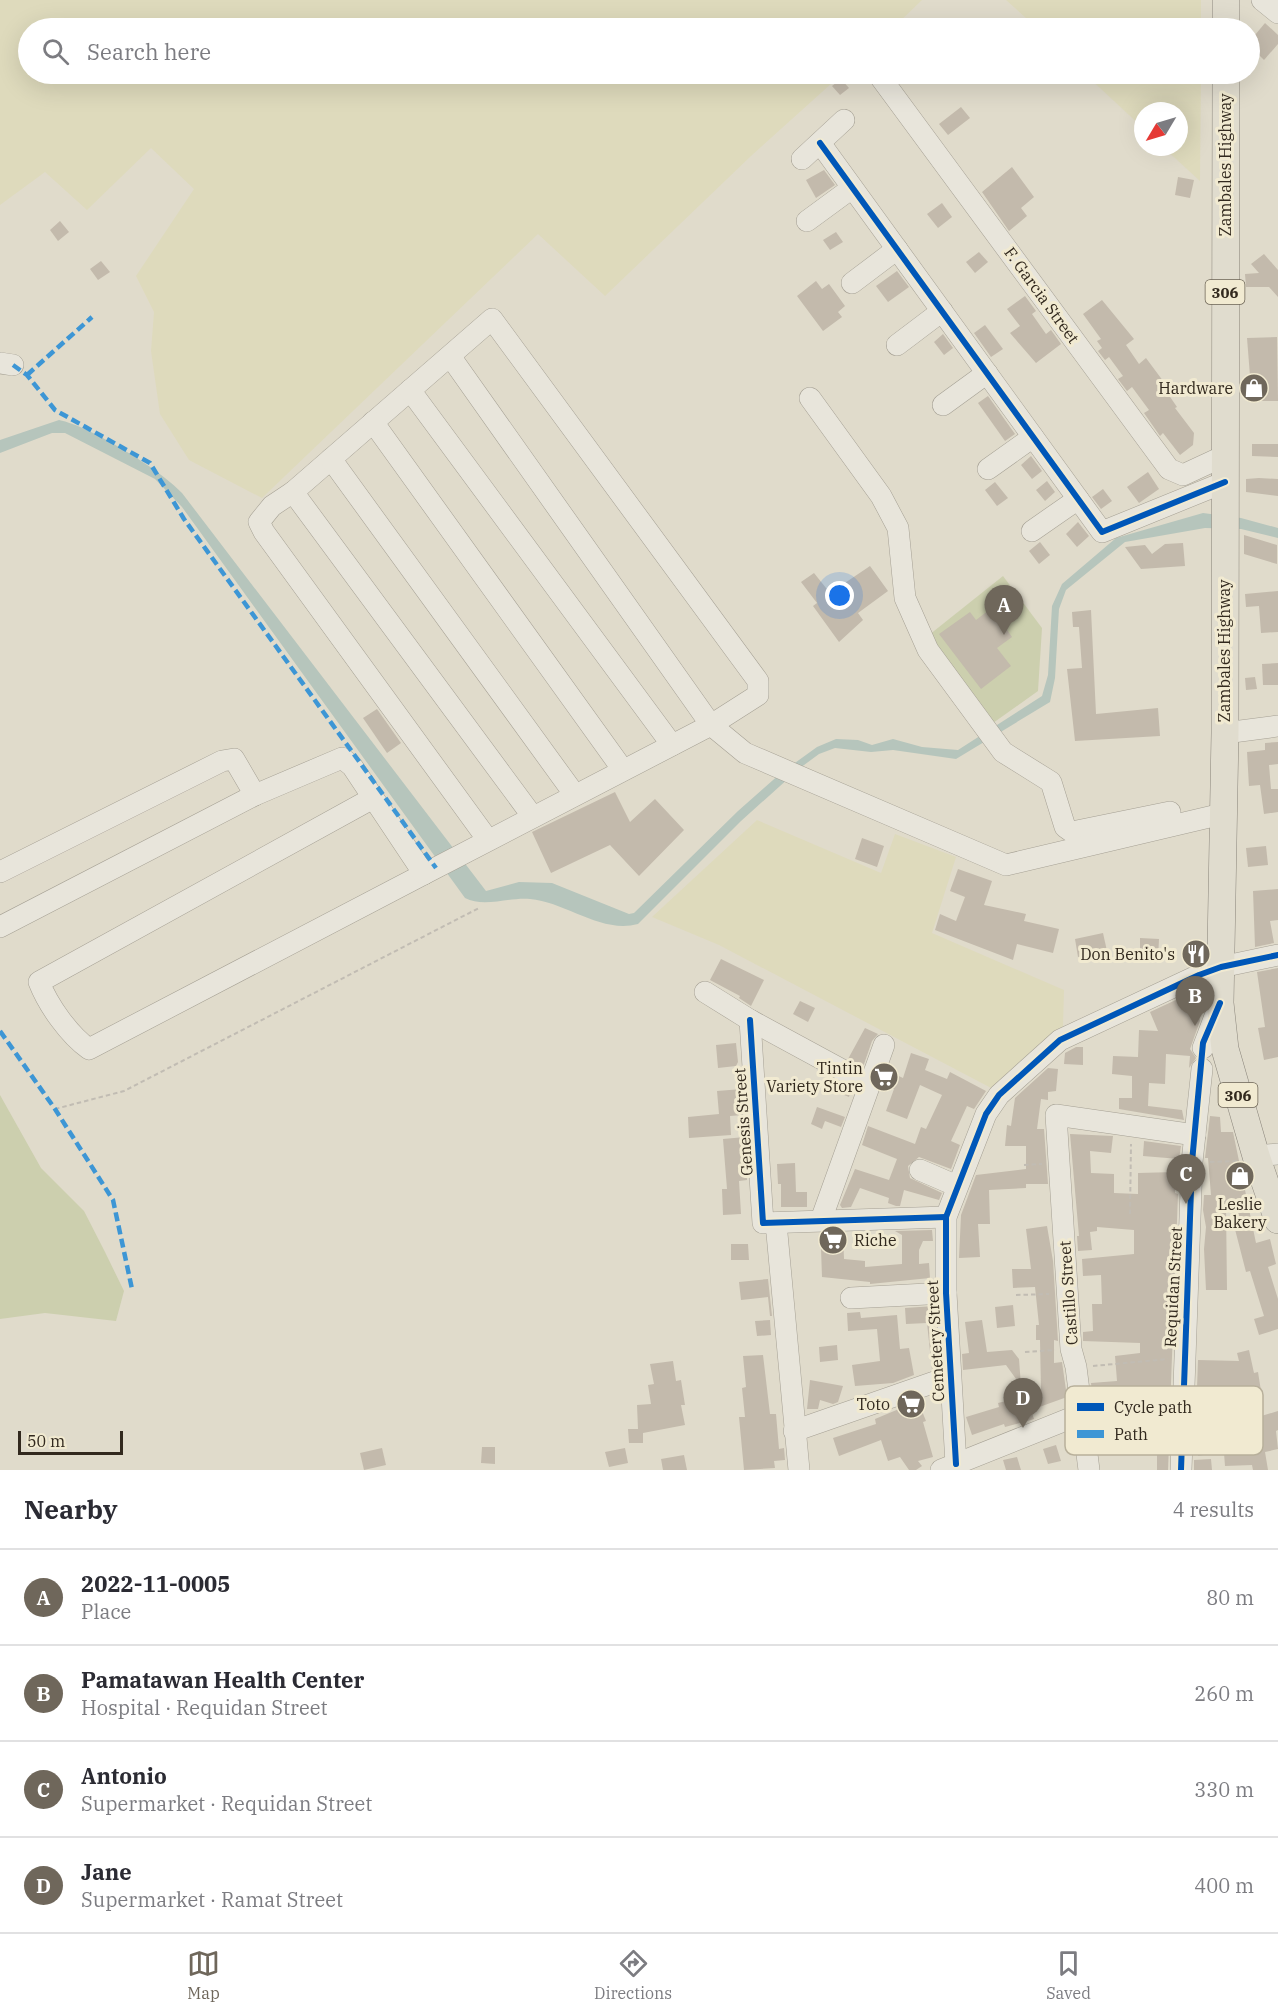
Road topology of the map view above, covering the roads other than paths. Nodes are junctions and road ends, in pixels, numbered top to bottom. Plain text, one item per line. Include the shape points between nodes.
1 (1226, 0) edge
2 (1262, 0) edge
3 (1278, 13) edge
4 (1226, 18) edge
5 (885, 84) edge
6 (1226, 84) edge
7 (844, 120) dead end
8 (820, 143) junction
9 (802, 159) dead end
10 (852, 188) junction
11 (807, 221) dead end
12 (897, 249) junction
13 (852, 283) dead end
14 (942, 311) junction
15 (897, 345) dead end
16 (450, 356) junction
17 (987, 374) junction
18 (410, 390) junction
19 (810, 398) dead end
20 (943, 405) dead end
21 (373, 422) junction
22 (1033, 437) junction
23 (331, 459) junction
24 (988, 469) dead end
25 (1224, 469) junction
26 (293, 492) junction
27 (1078, 498) junction
28 (1032, 531) dead end
29 (711, 725) junction
30 (1278, 726) edge
31 (1225, 733) junction
32 (672, 745) junction
33 (623, 770) junction
34 (255, 795) junction
35 (575, 795) junction
36 (373, 798) junction
37 (1223, 808) junction
38 (533, 817) junction
39 (488, 840) junction
40 (431, 870) junction
41 (0, 872) edge
42 (0, 927) edge
43 (1278, 955) edge
44 (1221, 967) junction
45 (705, 992) dead end
46 (1221, 1003) junction
47 (750, 1020) junction
48 (884, 1045) dead end
49 (1203, 1048) dead end
50 (1202, 1069) dead end
51 (868, 1084) junction
52 (1195, 1135) junction
53 (1264, 1157) edge
54 (920, 1170) dead end
55 (957, 1186) junction
56 (946, 1217) junction
57 (821, 1220) junction
58 (1278, 1220) edge
59 (769, 1223) junction
60 (945, 1293) junction
61 (851, 1298) dead end
62 (949, 1377) junction
63 (1077, 1386) edge
64 (1183, 1386) edge
65 (1065, 1420) edge
66 (795, 1431) junction
67 (1087, 1455) edge
68 (948, 1467) edge
69 (798, 1470) edge
70 (1089, 1470) edge

1 - 4 main road
2 - 3 street
5 - 25 street, F. Garcia Street via 1169,469 1183,475
6 - 25 main road, Zambales Highway / 306
7 - 8 street
8 - 9 street
8 - 10 street
10 - 11 street
10 - 12 street
12 - 13 street
12 - 14 street
14 - 15 street
14 - 17 street
16 - 18 street
16 - 29 street
16 - 29 street via 492,319 758,681 758,694
17 - 20 street
17 - 22 street
18 - 21 street
18 - 32 street
19 - 37 street via 881,496 898,528 905,597 928,650 1004,752 1051,782 1065,826 1072,832
21 - 23 street
21 - 33 street
22 - 24 street
22 - 27 street
23 - 26 street
23 - 35 street
25 - 27 street via 1102,532
25 - 31 main road, Zambales Highway / 306
26 - 38 street
26 - 39 street via 272,506 259,522 264,532
27 - 28 street
29 - 32 street
29 - 37 street via 745,753 1006,865
30 - 31 street
31 - 37 main road, Zambales Highway / 306
32 - 33 street
33 - 35 street
34 - 36 street via 342,758 352,766
34 - 41 street via 234,759 222,761
34 - 42 street
35 - 38 street
36 - 40 street
36 - 40 street via 39,981 43,992 79,1042 89,1049
37 - 44 main road, Zambales Highway / 306
38 - 39 street
39 - 40 street
43 - 44 street, Cemetery Street
44 - 46 main road, Zambales Highway / 306
44 - 55 street, Cemetery Street via 1060,1040 999,1095 986,1114
45 - 47 street
46 - 49 street
46 - 53 main road, Zambales Highway / 306 via 1225,1049
47 - 51 street
47 - 59 street, Genesis Street
48 - 51 street
50 - 52 street, Requidan Street
51 - 57 street
52 - 63 street, Castillo Street via 1056,1115
52 - 64 street, Requidan Street
53 - 58 main road, Zambales Highway / 306
54 - 55 street
55 - 56 street, Cemetery Street
56 - 57 street
56 - 60 street, Cemetery Street
57 - 59 street
59 - 66 street
60 - 61 street
60 - 62 street, Cemetery Street
62 - 66 street, Cemetery Street
62 - 68 street, Cemetery Street
65 - 68 street
66 - 69 street
67 - 70 street, Castillo Street

